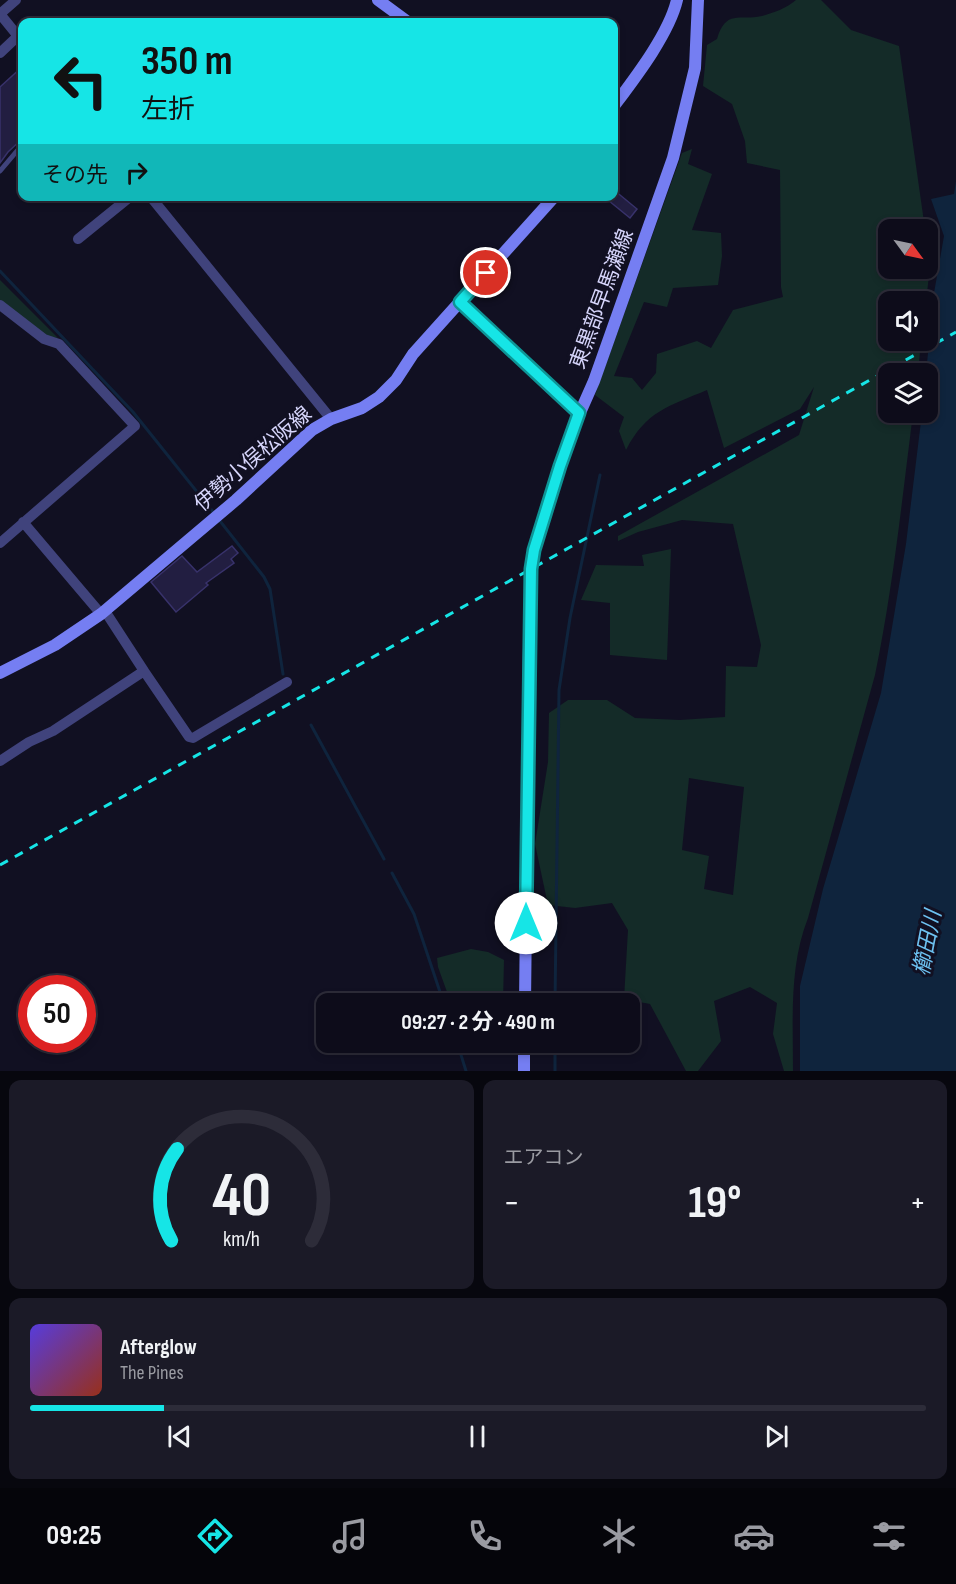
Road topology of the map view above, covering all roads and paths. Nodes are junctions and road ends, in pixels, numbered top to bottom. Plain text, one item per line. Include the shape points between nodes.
1 (16, 0) edge
2 (378, 0) edge
3 (677, 0) edge
4 (698, 0) edge
5 (0, 15) edge
6 (403, 18) edge
7 (18, 37) edge
8 (18, 40) edge
9 (0, 53) edge
10 (618, 100) edge
11 (18, 150) edge
12 (0, 171) edge
13 (125, 201) edge
14 (154, 201) edge
15 (551, 201) edge
16 (78, 240) dead end
17 (460, 302) junction
18 (0, 306) edge
19 (579, 413) junction
20 (332, 419) junction
21 (23, 522) junction
22 (0, 543) edge
23 (103, 612) junction
24 (144, 671) junction
25 (0, 673) edge
26 (286, 682) dead end
27 (0, 761) edge
28 (525, 993) edge
29 (524, 1053) edge
30 (524, 1071) edge

1 - 5 street
2 - 6 main road
3 - 10 main road via 651,53
4 - 19 main road, 東黒部早馬瀬線 via 695,68 673,158 594,381
5 - 7 street
8 - 9 street
11 - 12 lane
13 - 16 street
14 - 20 street
15 - 17 main road, 伊勢小俣松阪線
17 - 19 street
17 - 20 main road, 伊勢小俣松阪線 via 413,354 385,393 362,408
18 - 21 street via 44,339 59,344 135,426
19 - 28 main road, 東黒部早馬瀬線 via 531,569
20 - 23 main road, 伊勢小俣松阪線 via 301,438 236,501
21 - 22 street
21 - 23 street
23 - 24 street
23 - 25 main road, 伊勢小俣松阪線 via 56,645
24 - 26 street via 189,738
24 - 27 street
29 - 30 main road

